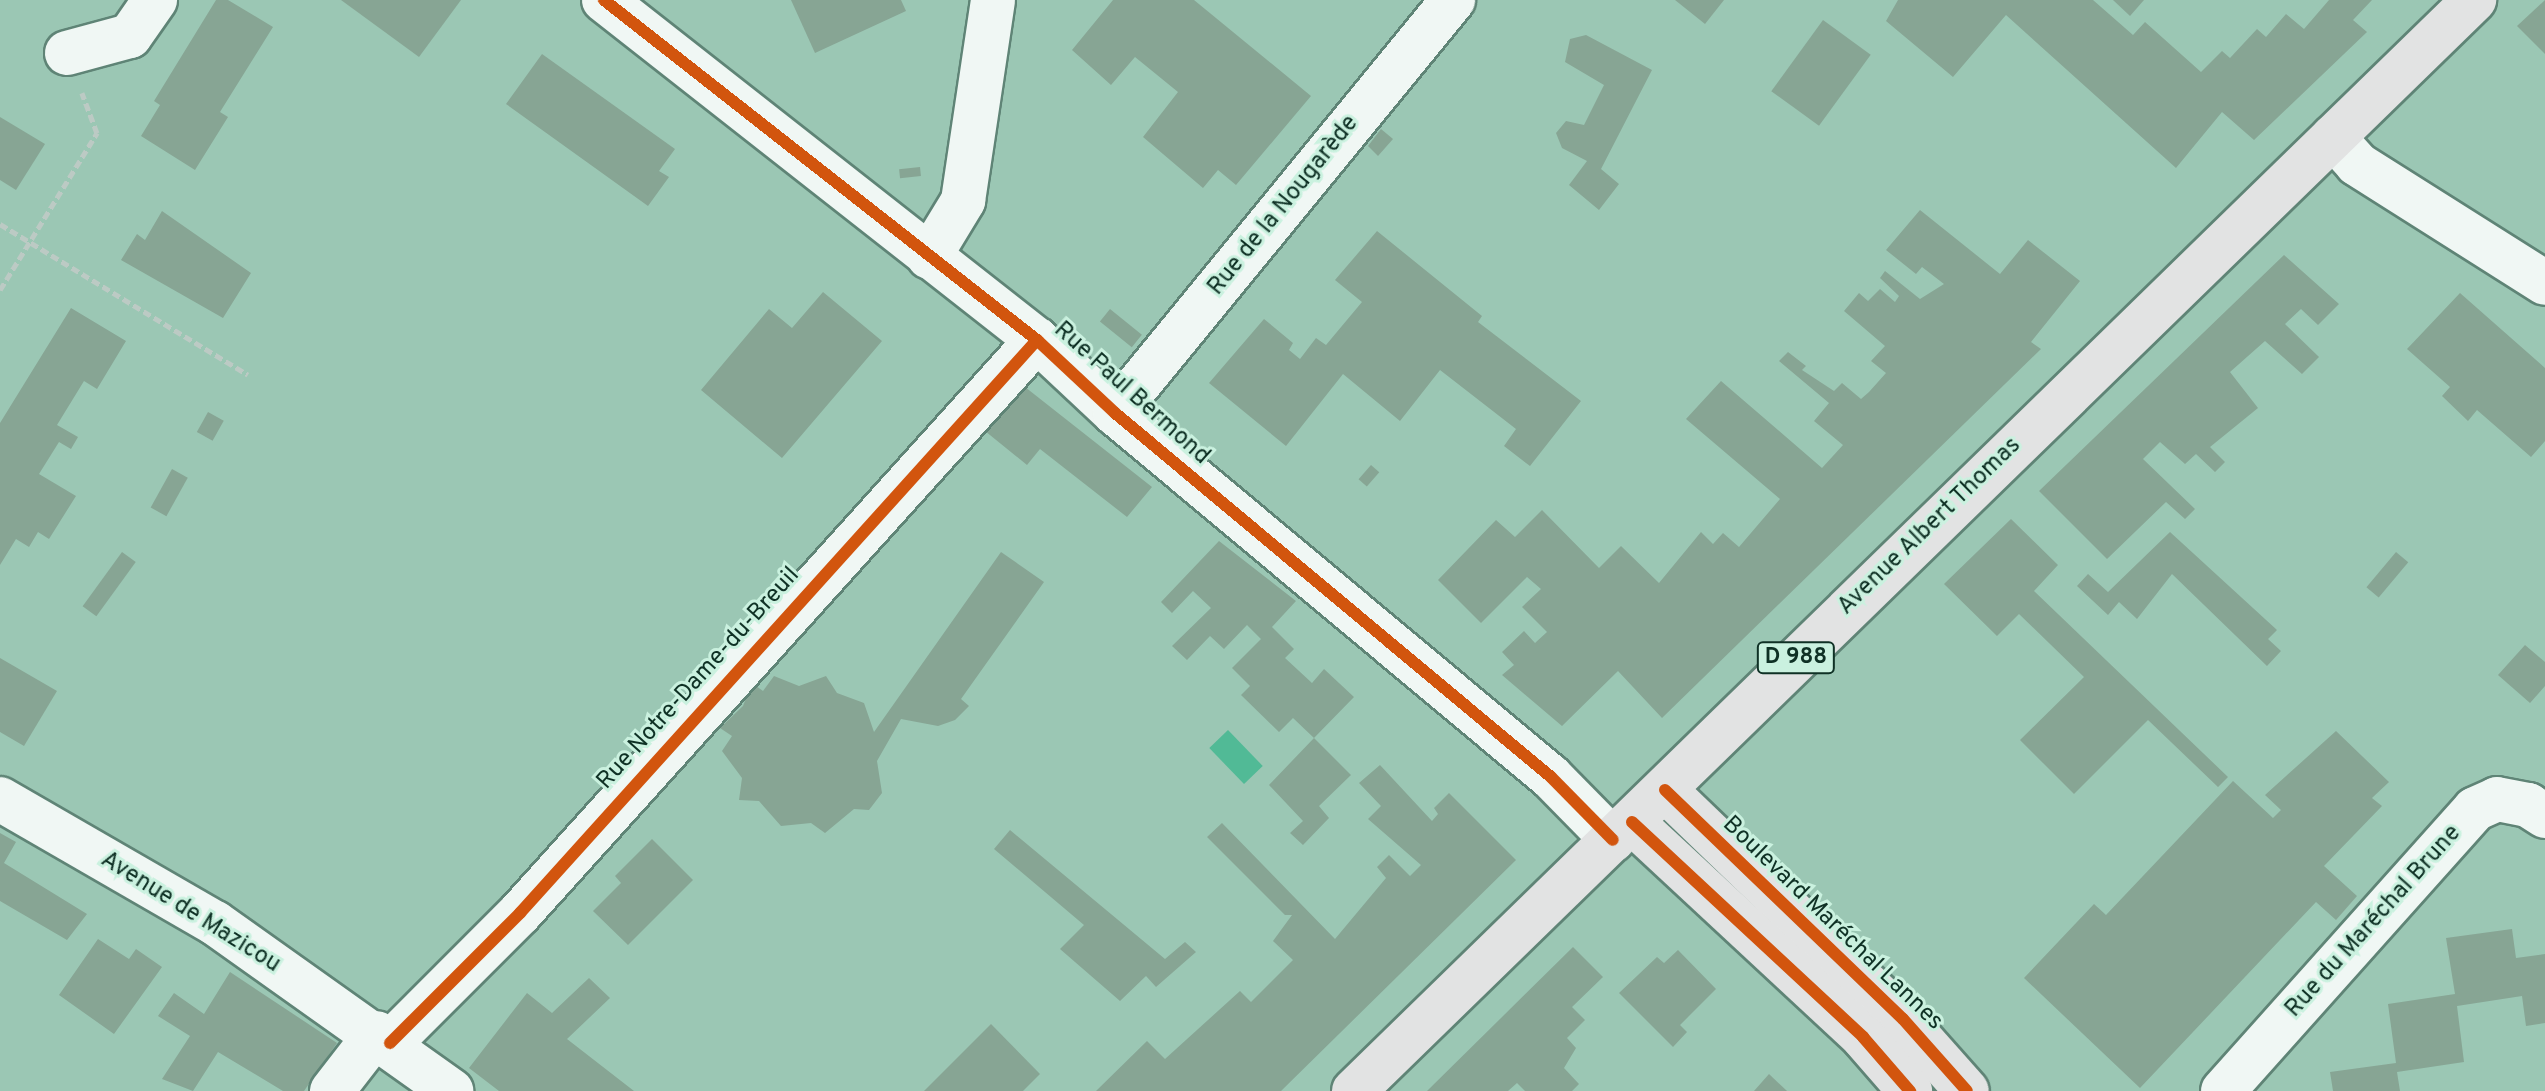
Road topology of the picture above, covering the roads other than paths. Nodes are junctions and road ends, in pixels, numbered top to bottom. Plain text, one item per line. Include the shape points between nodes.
1 (155, 0) edge
2 (604, 0) edge
3 (993, 0) edge
4 (1453, 0) edge
5 (2474, 0) edge
6 (67, 53) road end
7 (2333, 137) junction
8 (929, 257) junction
9 (2545, 283) edge
10 (1037, 340) junction
11 (1115, 413) junction
12 (1665, 790) junction
13 (0, 799) edge
14 (2545, 816) edge
15 (1622, 831) junction
16 (383, 1038) junction
17 (332, 1091) edge
18 (451, 1091) edge
19 (1354, 1091) edge
20 (1910, 1091) edge
21 (1967, 1091) edge
22 (2223, 1091) edge

1 - 6 street via 130,36
2 - 8 street, Rue Paul Bermond
3 - 8 street via 963,201
4 - 11 street, Rue de la Nougarède
5 - 7 main road, Avenue Albert Thomas
7 - 9 street via 2357,164
7 - 12 main road, Avenue Albert Thomas / D 988 via 1870,584
8 - 10 street, Rue Paul Bermond
10 - 11 street, Rue Paul Bermond
10 - 16 street, Rue Notre-Dame-du-Breuil via 520,913
11 - 15 street, Rue Paul Bermond
12 - 15 main road, Avenue Albert Thomas
12 - 21 main road, Boulevard Maréchal Lannes via 1903,1019
13 - 16 street, Avenue de Mazicou via 215,923
14 - 22 street, Rue du Maréchal Brune via 2528,805 2497,799 2475,809
15 - 19 main road, Avenue Albert Thomas
15 - 20 main road via 1863,1037
16 - 17 street
16 - 18 street, Avenue de Mazicou

